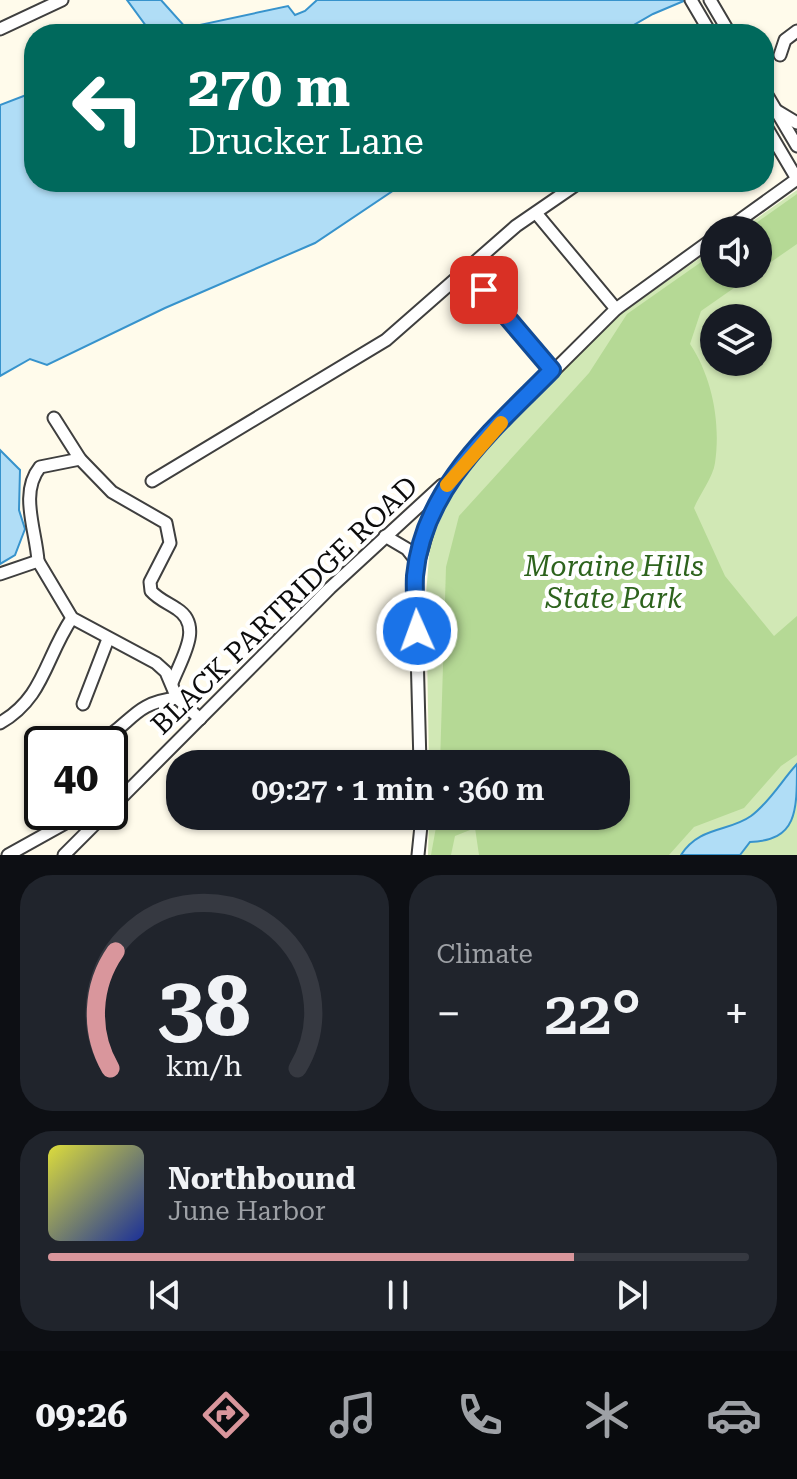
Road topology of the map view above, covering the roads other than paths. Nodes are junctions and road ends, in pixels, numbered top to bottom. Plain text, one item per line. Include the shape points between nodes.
1 (62, 0) edge
2 (691, 0) edge
3 (710, 0) edge
4 (47, 3) edge
5 (705, 24) edge
6 (724, 24) edge
7 (0, 29) edge
8 (797, 31) edge
9 (780, 55) dead end
10 (774, 107) edge
11 (776, 110) junction
12 (797, 123) edge
13 (774, 140) edge
14 (797, 146) edge
15 (797, 179) edge
16 (566, 192) edge
17 (536, 213) junction
18 (745, 216) edge
19 (700, 248) edge
20 (467, 270) junction
21 (616, 309) junction
22 (552, 370) junction
23 (54, 418) dead end
24 (80, 459) junction
25 (457, 471) junction
26 (152, 481) dead end
27 (385, 536) junction
28 (38, 561) junction
29 (418, 563) junction
30 (0, 574) edge
31 (72, 618) junction
32 (108, 639) junction
33 (172, 683) junction
34 (177, 698) junction
35 (83, 704) dead end
36 (200, 719) junction
37 (0, 723) edge
38 (124, 726) edge
39 (420, 750) edge
40 (128, 790) edge
41 (48, 830) edge
42 (82, 830) edge
43 (89, 830) edge
44 (421, 830) edge
45 (85, 834) junction
46 (8, 855) edge
47 (64, 855) edge
48 (418, 855) edge

1 - 4 street
2 - 5 street
3 - 6 street
4 - 7 street
8 - 9 street via 785,40
10 - 11 street
11 - 12 street
11 - 14 street
13 - 15 street
15 - 18 street
16 - 17 street
17 - 20 street
17 - 21 street
19 - 21 street
20 - 22 street
20 - 26 street via 386,340
21 - 22 street
22 - 25 street
23 - 24 street
24 - 28 street via 40,467 31,477 28,490
24 - 33 street via 112,492 166,523 170,543 150,582 151,591 180,610 190,622 191,635
25 - 27 street, BLACK PARTRIDGE ROAD
25 - 29 street via 436,501
27 - 29 street
27 - 36 street, BLACK PARTRIDGE ROAD
28 - 30 street
28 - 31 street
29 - 39 street
31 - 32 street
31 - 37 street via 29,701
32 - 33 street via 156,663
32 - 35 street
33 - 34 street
34 - 36 street
34 - 38 street via 152,701
36 - 40 street, BLACK PARTRIDGE ROAD
41 - 46 street
42 - 45 street
43 - 45 street, BLACK PARTRIDGE ROAD
44 - 48 street
45 - 47 street, BLACK PARTRIDGE ROAD

